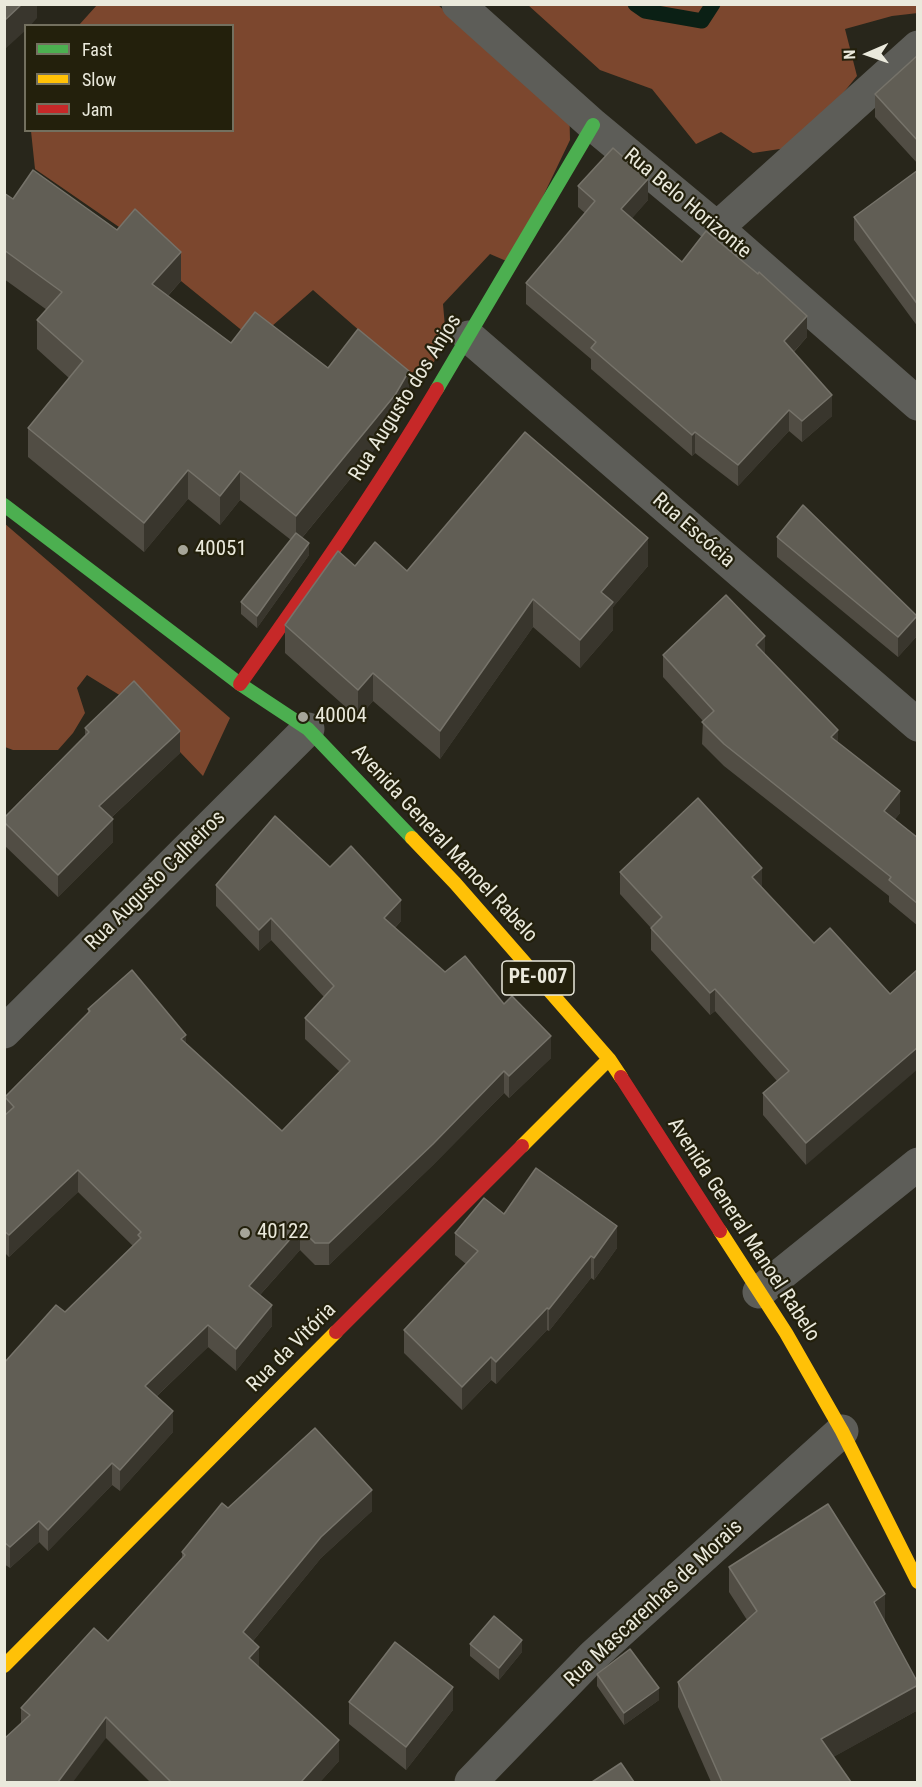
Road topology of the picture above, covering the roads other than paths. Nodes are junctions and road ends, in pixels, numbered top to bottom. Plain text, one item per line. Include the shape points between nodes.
1 (458, 4) edge
2 (918, 47) edge
3 (593, 125) junction
4 (717, 228) junction
5 (469, 337) junction
6 (918, 404) edge
7 (4, 506) edge
8 (240, 684) junction
9 (918, 725) edge
10 (308, 729) junction
11 (4, 1032) edge
12 (609, 1059) junction
13 (918, 1164) edge
14 (759, 1292) junction
15 (842, 1431) junction
16 (918, 1582) edge
17 (4, 1666) edge
18 (471, 1782) edge

1 - 3 street, Rua Belo Horizonte
2 - 4 street
3 - 4 street, Rua Belo Horizonte
3 - 5 street, Rua Augusto dos Anjos
4 - 6 street, Rua Belo Horizonte
5 - 8 street, Rua Augusto dos Anjos via 394,461
5 - 9 street, Rua Escócia
7 - 8 street, Avenida General Manoel Rabelo / PE-007
8 - 10 street, Avenida General Manoel Rabelo / PE-007
10 - 11 street, Rua Augusto Calheiros
10 - 12 street, Avenida General Manoel Rabelo / PE-007 via 455,883
12 - 14 street, Avenida General Manoel Rabelo / PE-007
12 - 17 street, Rua da Vitória
13 - 14 street
14 - 15 street, Avenida General Manoel Rabelo / PE-007
15 - 16 street, Avenida General Manoel Rabelo / PE-007
15 - 18 street, Rua Mascarenhas de Morais via 593,1656

